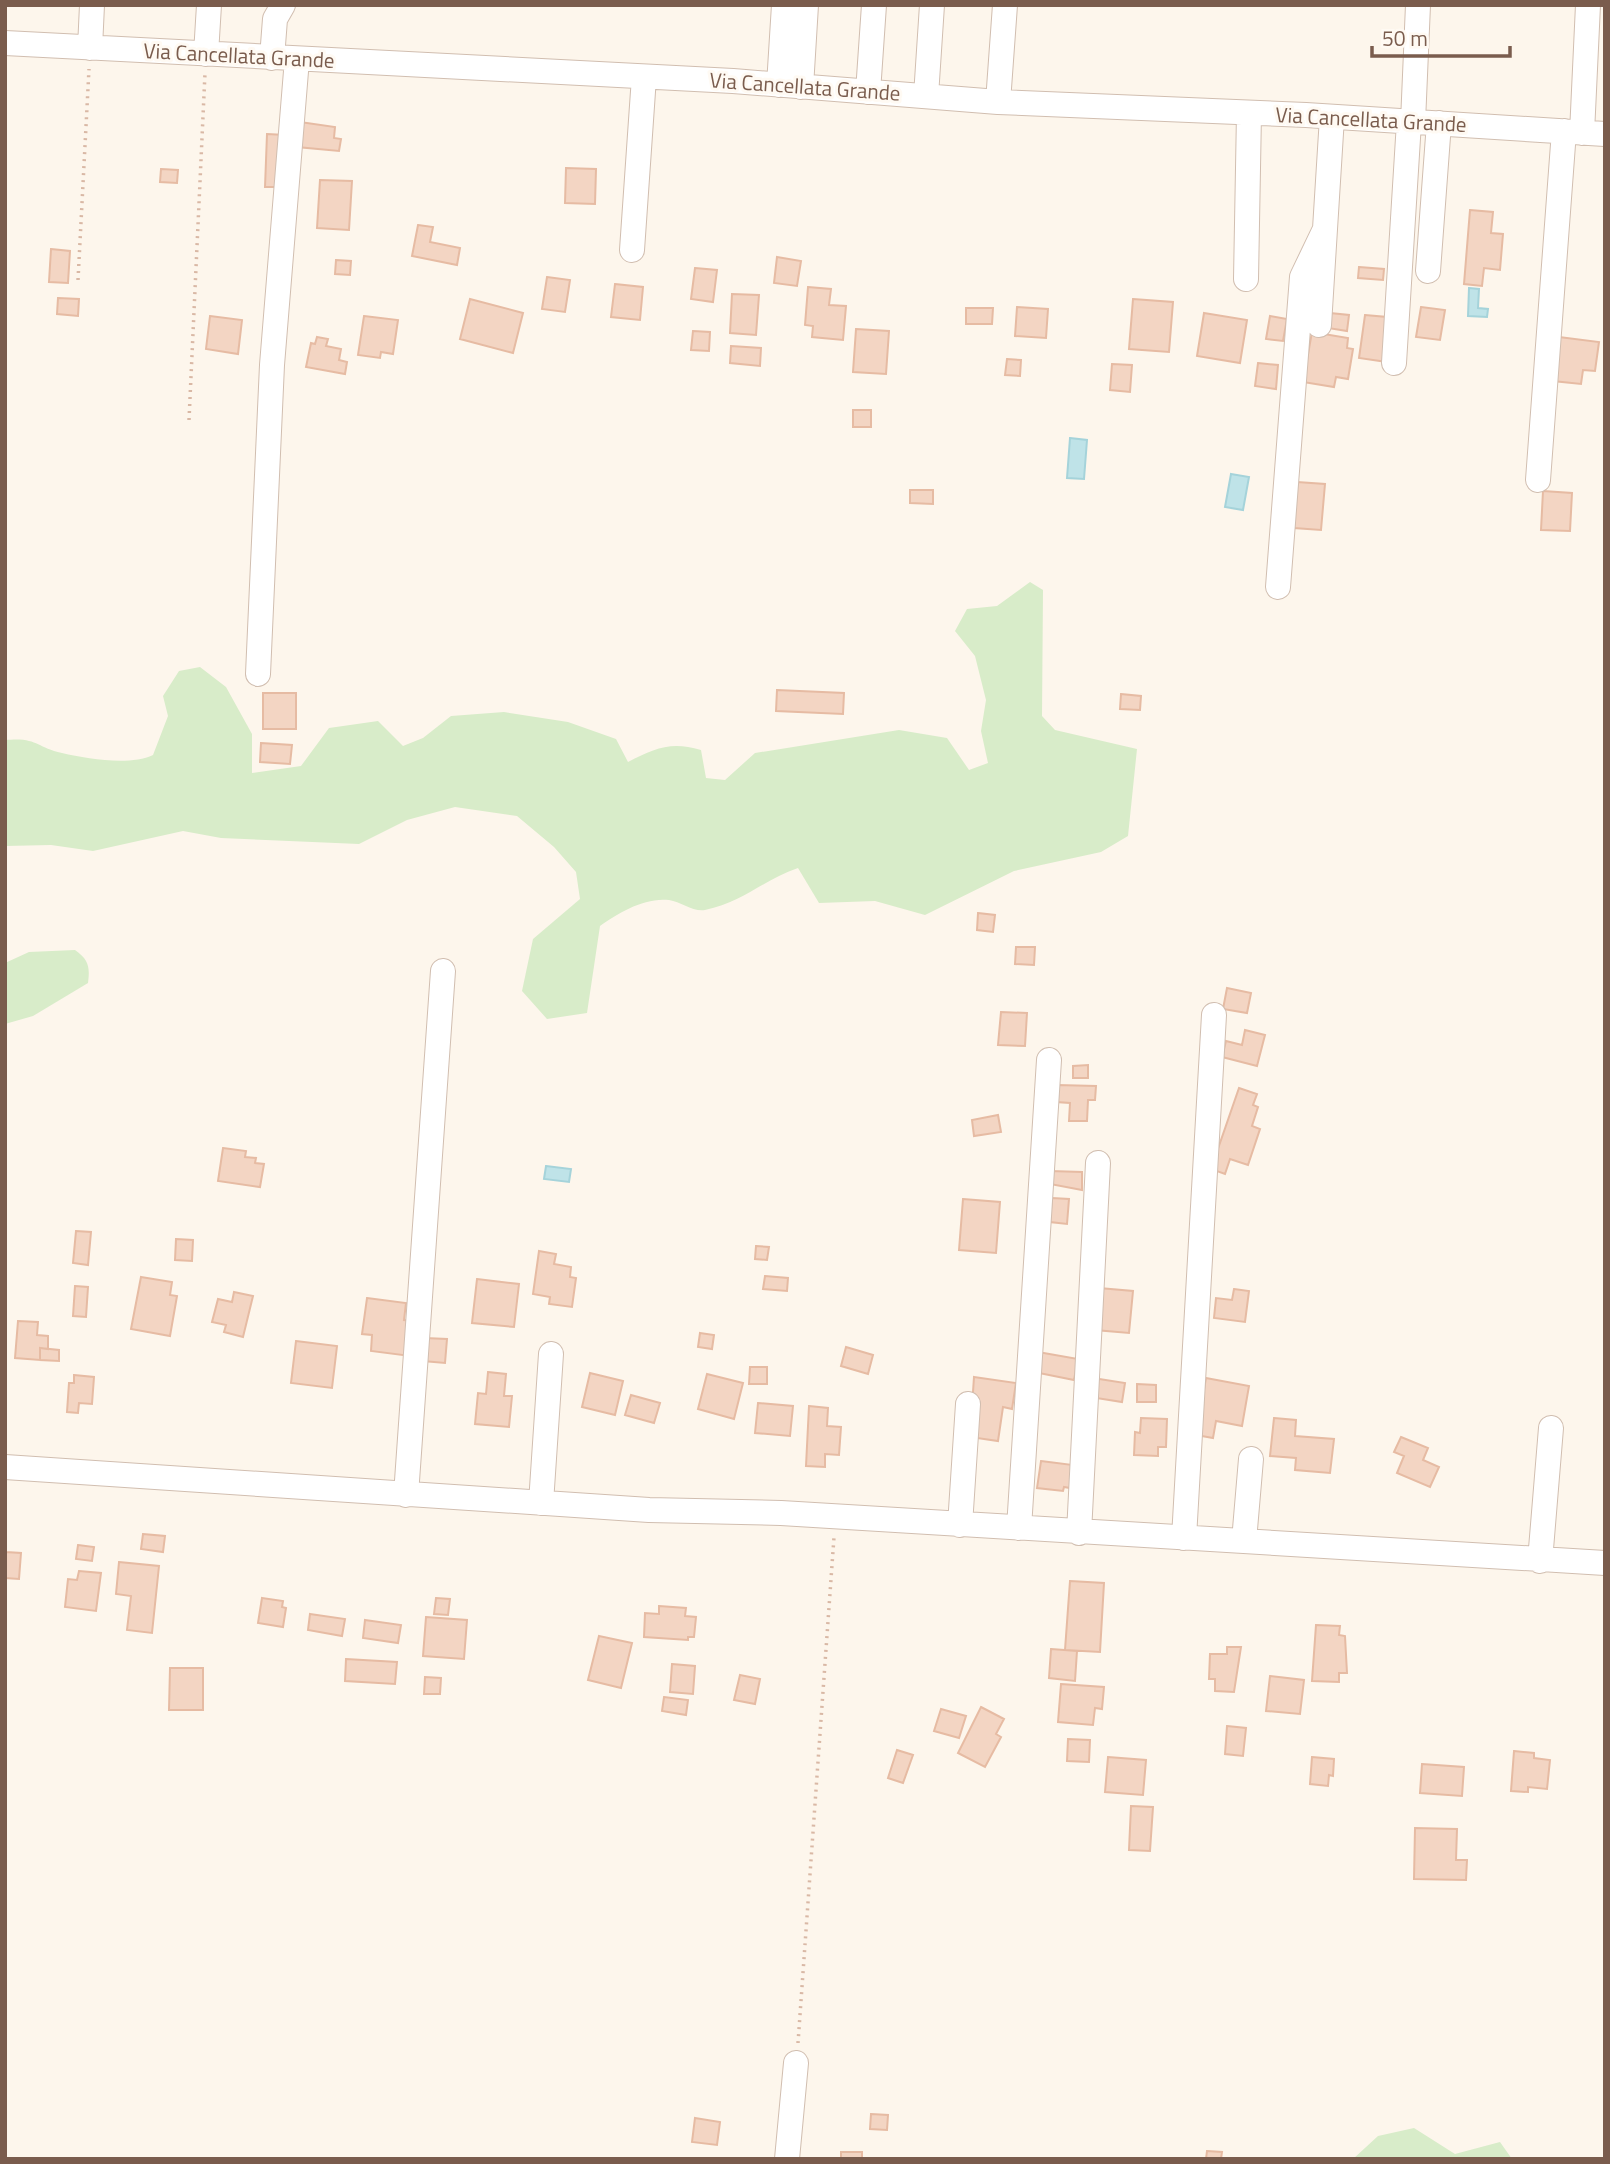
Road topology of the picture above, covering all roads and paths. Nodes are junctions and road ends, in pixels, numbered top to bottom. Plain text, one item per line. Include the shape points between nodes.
1 (80, 5) edge
2 (92, 5) edge
3 (209, 5) edge
4 (283, 5) edge
5 (784, 5) edge
6 (806, 5) edge
7 (874, 5) edge
8 (932, 5) edge
9 (1005, 5) edge
10 (1418, 5) edge
11 (1588, 5) edge
12 (5, 43) edge
13 (83, 47) junction
14 (206, 54) junction
15 (272, 58) junction
16 (297, 59) junction
17 (644, 77) junction
18 (790, 86) junction
19 (868, 92) junction
20 (926, 96) junction
21 (998, 102) junction
22 (1250, 113) junction
23 (1332, 117) junction
24 (1411, 122) junction
25 (1439, 123) junction
26 (1584, 133) edge
27 (1325, 229) junction
28 (632, 250) dead end
29 (1428, 271) dead end
30 (1245, 279) dead end
31 (78, 280) dead end
32 (1319, 325) dead end
33 (1394, 363) dead end
34 (189, 420) dead end
35 (1538, 480) dead end
36 (1278, 587) dead end
37 (258, 674) dead end
38 (443, 971) dead end
39 (1214, 1015) dead end
40 (1049, 1060) dead end
41 (1098, 1163) dead end
42 (551, 1354) dead end
43 (968, 1404) dead end
44 (1551, 1427) dead end
45 (1251, 1459) dead end
46 (5, 1467) edge
47 (406, 1495) junction
48 (541, 1503) junction
49 (835, 1516) junction
50 (960, 1525) junction
51 (1019, 1528) junction
52 (1079, 1533) junction
53 (1184, 1538) junction
54 (1244, 1541) junction
55 (1541, 1561) junction
56 (1605, 1563) edge
57 (796, 2063) joint
58 (787, 2159) edge

1 - 13 street
2 - 13 street
3 - 14 street
4 - 15 street via 275,19
5 - 18 street
6 - 18 street
7 - 19 street
8 - 20 street
9 - 21 street
10 - 24 street
11 - 26 street
12 - 13 street, Via Cancellata Grande
13 - 14 street, Via Cancellata Grande
13 - 31 path
14 - 15 street, Via Cancellata Grande
14 - 34 path
15 - 16 street, Via Cancellata Grande
16 - 17 street, Via Cancellata Grande
16 - 37 street via 272,365
17 - 18 street, Via Cancellata Grande
17 - 28 street
18 - 19 street, Via Cancellata Grande
19 - 20 street, Via Cancellata Grande
20 - 21 street, Via Cancellata Grande
21 - 22 street, Via Cancellata Grande
22 - 23 street, Via Cancellata Grande
22 - 30 street
23 - 24 street, Via Cancellata Grande
23 - 27 street
24 - 25 street, Via Cancellata Grande
24 - 33 street
25 - 26 street, Via Cancellata Grande
25 - 29 street
26 - 35 street
27 - 32 street
27 - 36 street via 1302,277
38 - 47 street
39 - 53 street
40 - 51 street
41 - 52 street
42 - 48 street
43 - 50 street
44 - 55 street
45 - 54 street
46 - 47 street
47 - 48 street
48 - 49 street
49 - 50 street
49 - 57 path
50 - 51 street
51 - 52 street
52 - 53 street
53 - 54 street
54 - 55 street
55 - 56 street
57 - 58 street

